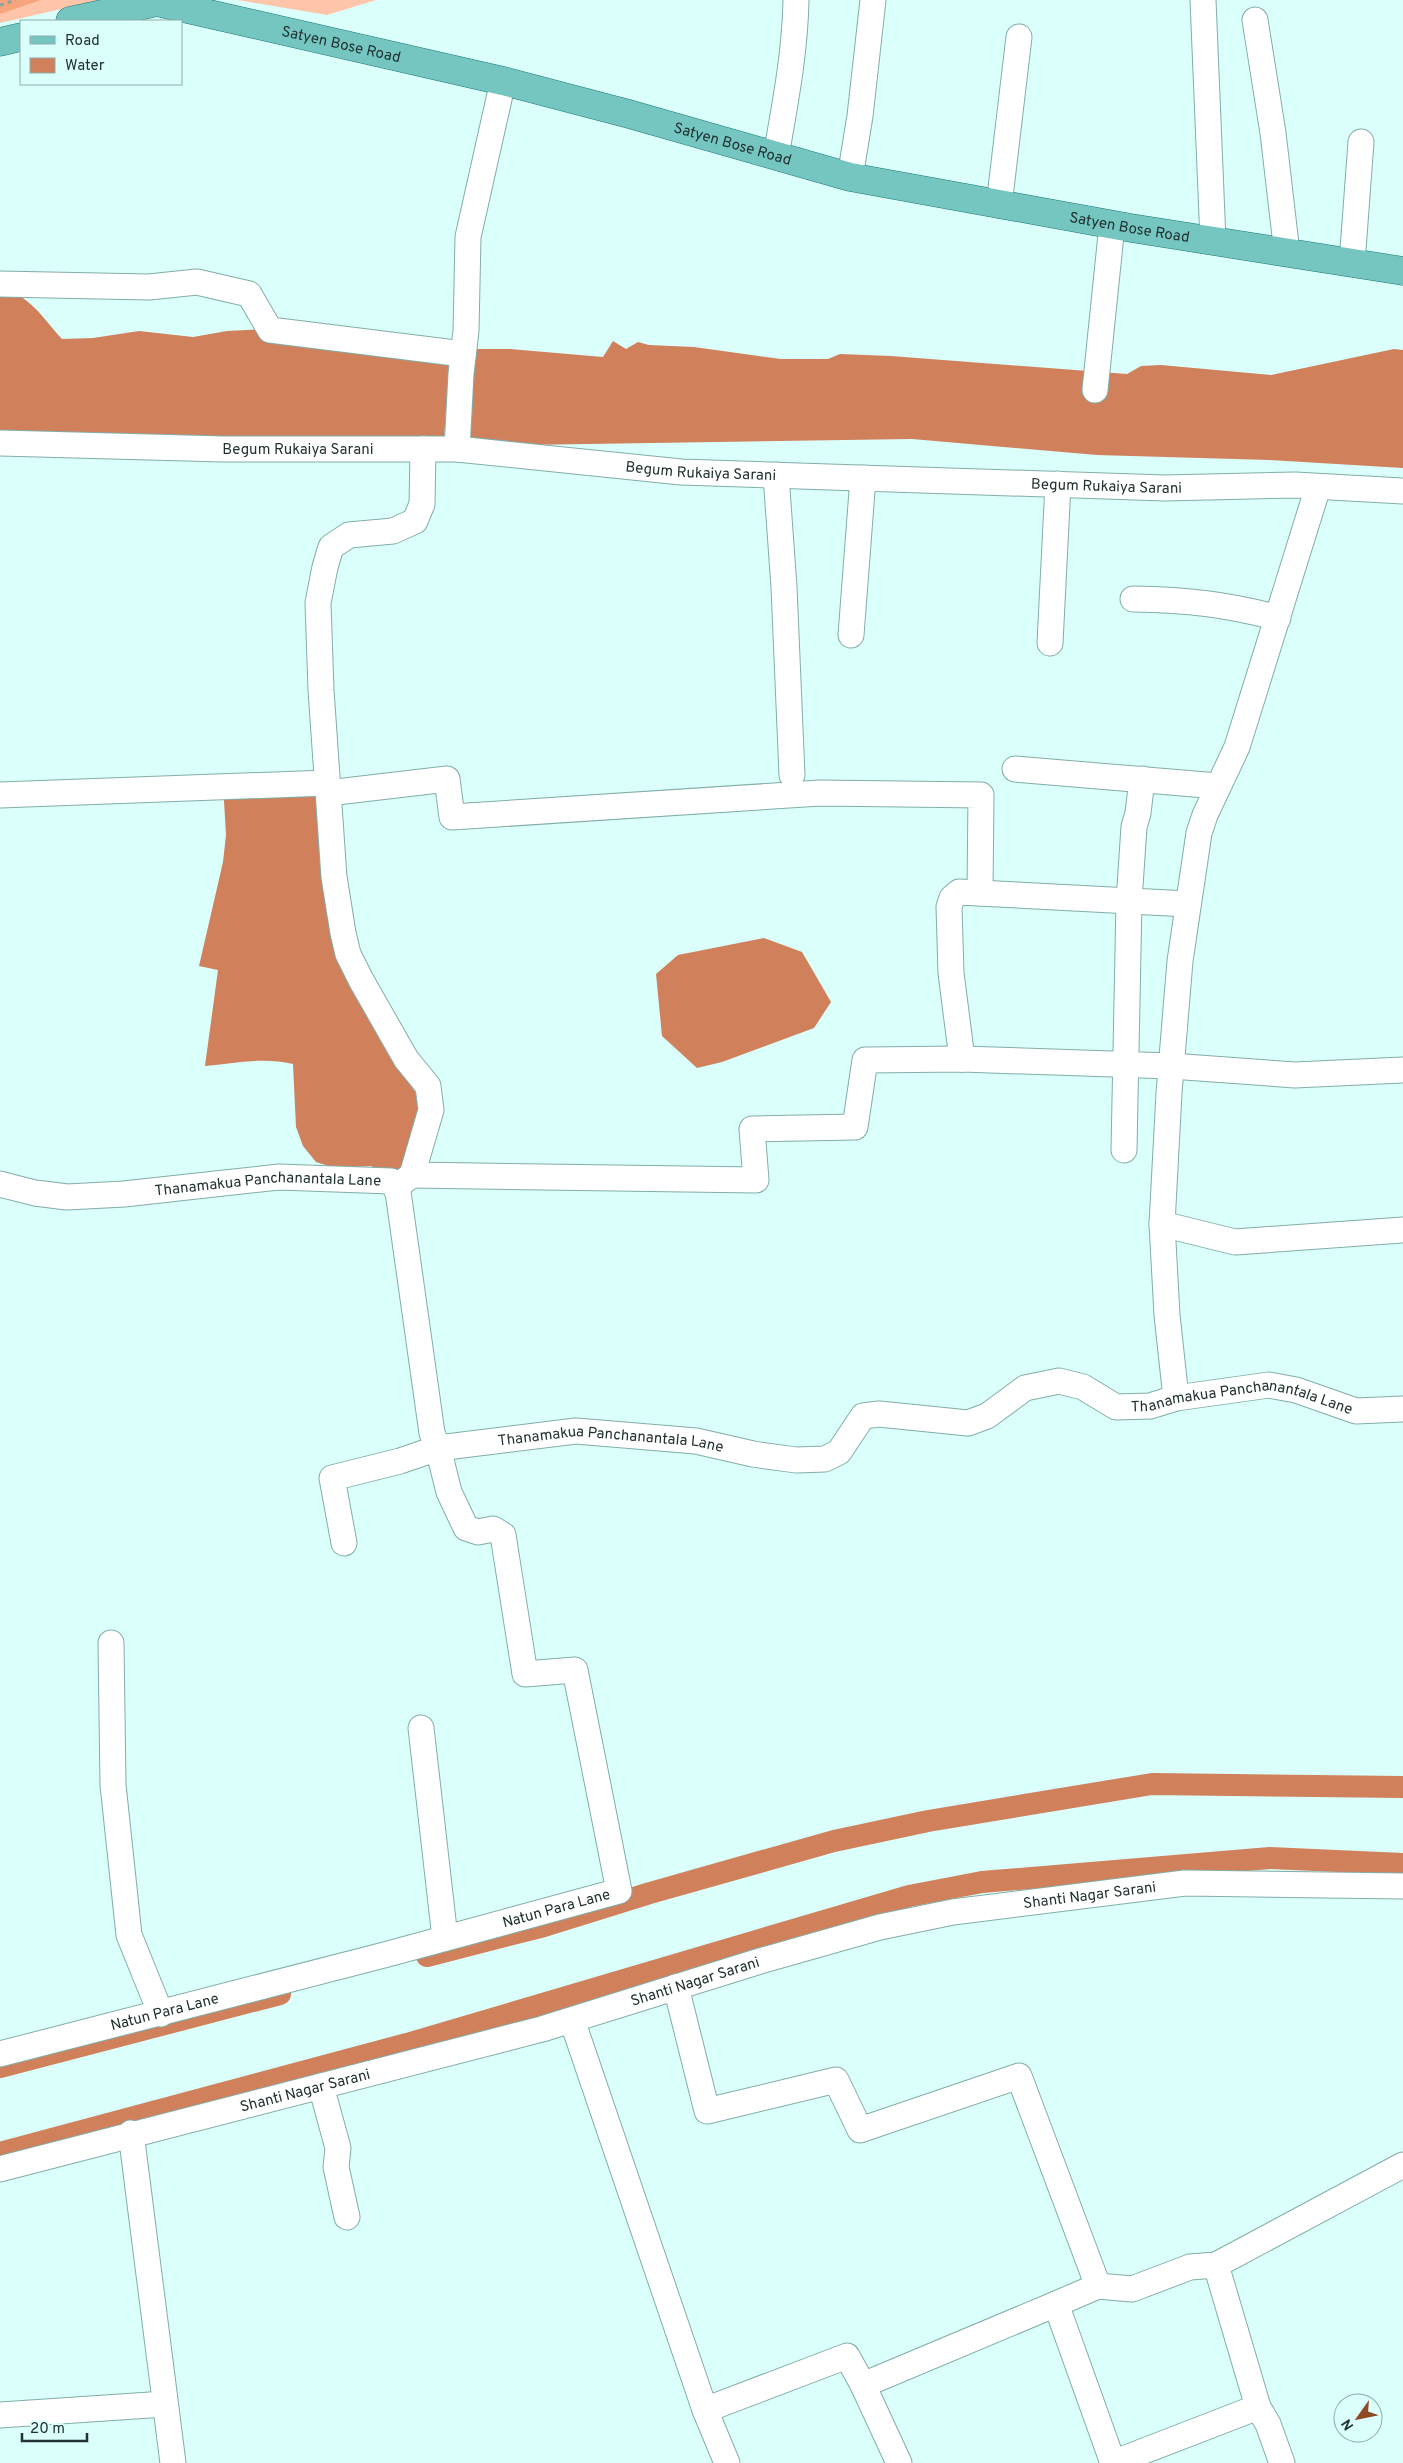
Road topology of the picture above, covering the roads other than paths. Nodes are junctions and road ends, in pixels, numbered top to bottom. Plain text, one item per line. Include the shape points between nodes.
1 (796, 0) edge
2 (873, 0) edge
3 (1203, 0) edge
4 (75, 20) edge
5 (1255, 20) dead end
6 (20, 37) edge
7 (1019, 37) dead end
8 (0, 42) edge
9 (503, 81) junction
10 (1361, 142) dead end
11 (776, 156) junction
12 (850, 177) junction
13 (999, 205) junction
14 (1112, 225) junction
15 (1213, 241) junction
16 (1287, 253) junction
17 (1352, 263) junction
18 (1403, 271) edge
19 (0, 284) edge
20 (464, 354) junction
21 (1095, 390) dead end
22 (0, 443) edge
23 (423, 449) junction
24 (457, 449) junction
25 (776, 475) junction
26 (863, 478) junction
27 (1058, 484) junction
28 (1318, 487) junction
29 (1403, 491) edge
30 (1133, 599) dead end
31 (1278, 618) junction
32 (851, 636) dead end
33 (1050, 643) dead end
34 (1016, 769) dead end
35 (792, 776) dead end
36 (1142, 780) junction
37 (1218, 786) junction
38 (327, 788) junction
39 (0, 794) edge
40 (980, 893) junction
41 (1129, 901) junction
42 (1188, 904) junction
43 (962, 1059) junction
44 (1127, 1065) junction
45 (1171, 1066) junction
46 (1403, 1070) edge
47 (1124, 1150) dead end
48 (403, 1181) junction
49 (0, 1184) edge
50 (1162, 1224) junction
51 (1403, 1230) edge
52 (1176, 1398) junction
53 (1403, 1409) edge
54 (438, 1448) junction
55 (344, 1542) dead end
56 (111, 1643) dead end
57 (421, 1728) dead end
58 (1403, 1886) edge
59 (445, 1938) junction
60 (676, 1987) junction
61 (161, 2014) junction
62 (572, 2020) junction
63 (0, 2054) edge
64 (321, 2086) junction
65 (131, 2133) junction
66 (1403, 2165) edge
67 (0, 2169) edge
68 (347, 2217) dead end
69 (1216, 2265) junction
70 (1098, 2286) junction
71 (1056, 2304) junction
72 (863, 2385) junction
73 (165, 2404) junction
74 (1258, 2407) junction
75 (705, 2410) junction
76 (0, 2415) edge
77 (173, 2463) edge
78 (727, 2463) edge
79 (899, 2463) edge
80 (1113, 2463) edge
81 (1282, 2463) edge

1 - 11 street via 794,43
2 - 12 street
3 - 15 street
4 - 9 main road, Satyen Bose Road via 157,2
5 - 16 street
6 - 8 main road
7 - 13 street
9 - 11 main road, Satyen Bose Road
9 - 20 street via 468,237
10 - 17 street
11 - 12 main road, Satyen Bose Road
12 - 13 main road, Satyen Bose Road
13 - 14 main road, Satyen Bose Road
14 - 15 main road, Satyen Bose Road
14 - 21 street
15 - 16 main road, Satyen Bose Road
16 - 17 main road, Satyen Bose Road
17 - 18 main road, Satyen Bose Road
19 - 20 street via 149,286 197,282 249,294 270,330
20 - 24 street
22 - 23 street, Begum Rukaiya Sarani via 223,449
23 - 24 street, Begum Rukaiya Sarani
23 - 38 street via 422,504 415,521 393,531 349,535 331,547 325,567 318,603
24 - 25 street, Begum Rukaiya Sarani via 681,472
25 - 26 street, Begum Rukaiya Sarani
25 - 35 street
26 - 27 street, Begum Rukaiya Sarani
26 - 32 street
27 - 28 street, Begum Rukaiya Sarani via 1165,488
27 - 33 street
28 - 29 street, Begum Rukaiya Sarani
28 - 31 street
30 - 31 street via 1187,600 1235,606
31 - 37 street via 1237,747
34 - 36 street
36 - 37 street
36 - 41 street via 1134,827
37 - 42 street via 1198,833
38 - 39 street
38 - 40 street via 447,779 452,817 820,793 981,795
38 - 48 street via 334,876 348,954 406,1059 428,1086 430,1110
40 - 41 street
40 - 43 street via 959,892 948,907
41 - 42 street
41 - 44 street
42 - 45 street
43 - 44 street
43 - 48 street via 865,1060 855,1127 752,1129 756,1180
44 - 45 street
44 - 47 street
45 - 46 street via 1295,1075
45 - 50 street
48 - 49 street, Thanamakua Panchanantala Lane via 280,1177 67,1197
48 - 54 street, Thanamakua Panchanantala Lane via 398,1192 432,1434
50 - 51 street via 1236,1242
50 - 52 street
52 - 53 street, Thanamakua Panchanantala Lane via 1269,1385 1296,1390 1356,1411
52 - 54 street, Thanamakua Panchanantala Lane via 1150,1406 1116,1407 1083,1387 1059,1381 1025,1388 987,1416 968,1423 880,1414 863,1416 839,1452 825,1459 796,1460 696,1441 576,1431
54 - 55 street via 332,1478
54 - 59 street, Natun Para Lane via 449,1492 466,1528 478,1532 493,1529 503,1535 525,1674 575,1670 619,1891
56 - 61 street via 113,1785 129,1935
57 - 59 street
58 - 60 street, Shanti Nagar Sarani via 1185,1883 953,1912 880,1927
59 - 61 street, Natun Para Lane
60 - 62 street, Shanti Nagar Sarani
60 - 70 street via 707,2111 836,2080 860,2130 1019,2076
61 - 63 street, Natun Para Lane
62 - 64 street, Shanti Nagar Sarani
62 - 75 street
64 - 65 street, Shanti Nagar Sarani
64 - 68 street via 338,2148 336,2167
65 - 67 street, Shanti Nagar Sarani
65 - 73 street
66 - 69 street
69 - 70 street via 1190,2267 1132,2290
69 - 74 street
70 - 71 street
71 - 72 street
71 - 80 street
72 - 75 street via 847,2356
72 - 79 street
73 - 76 street
73 - 77 street
74 - 80 street
74 - 81 street
75 - 78 street

